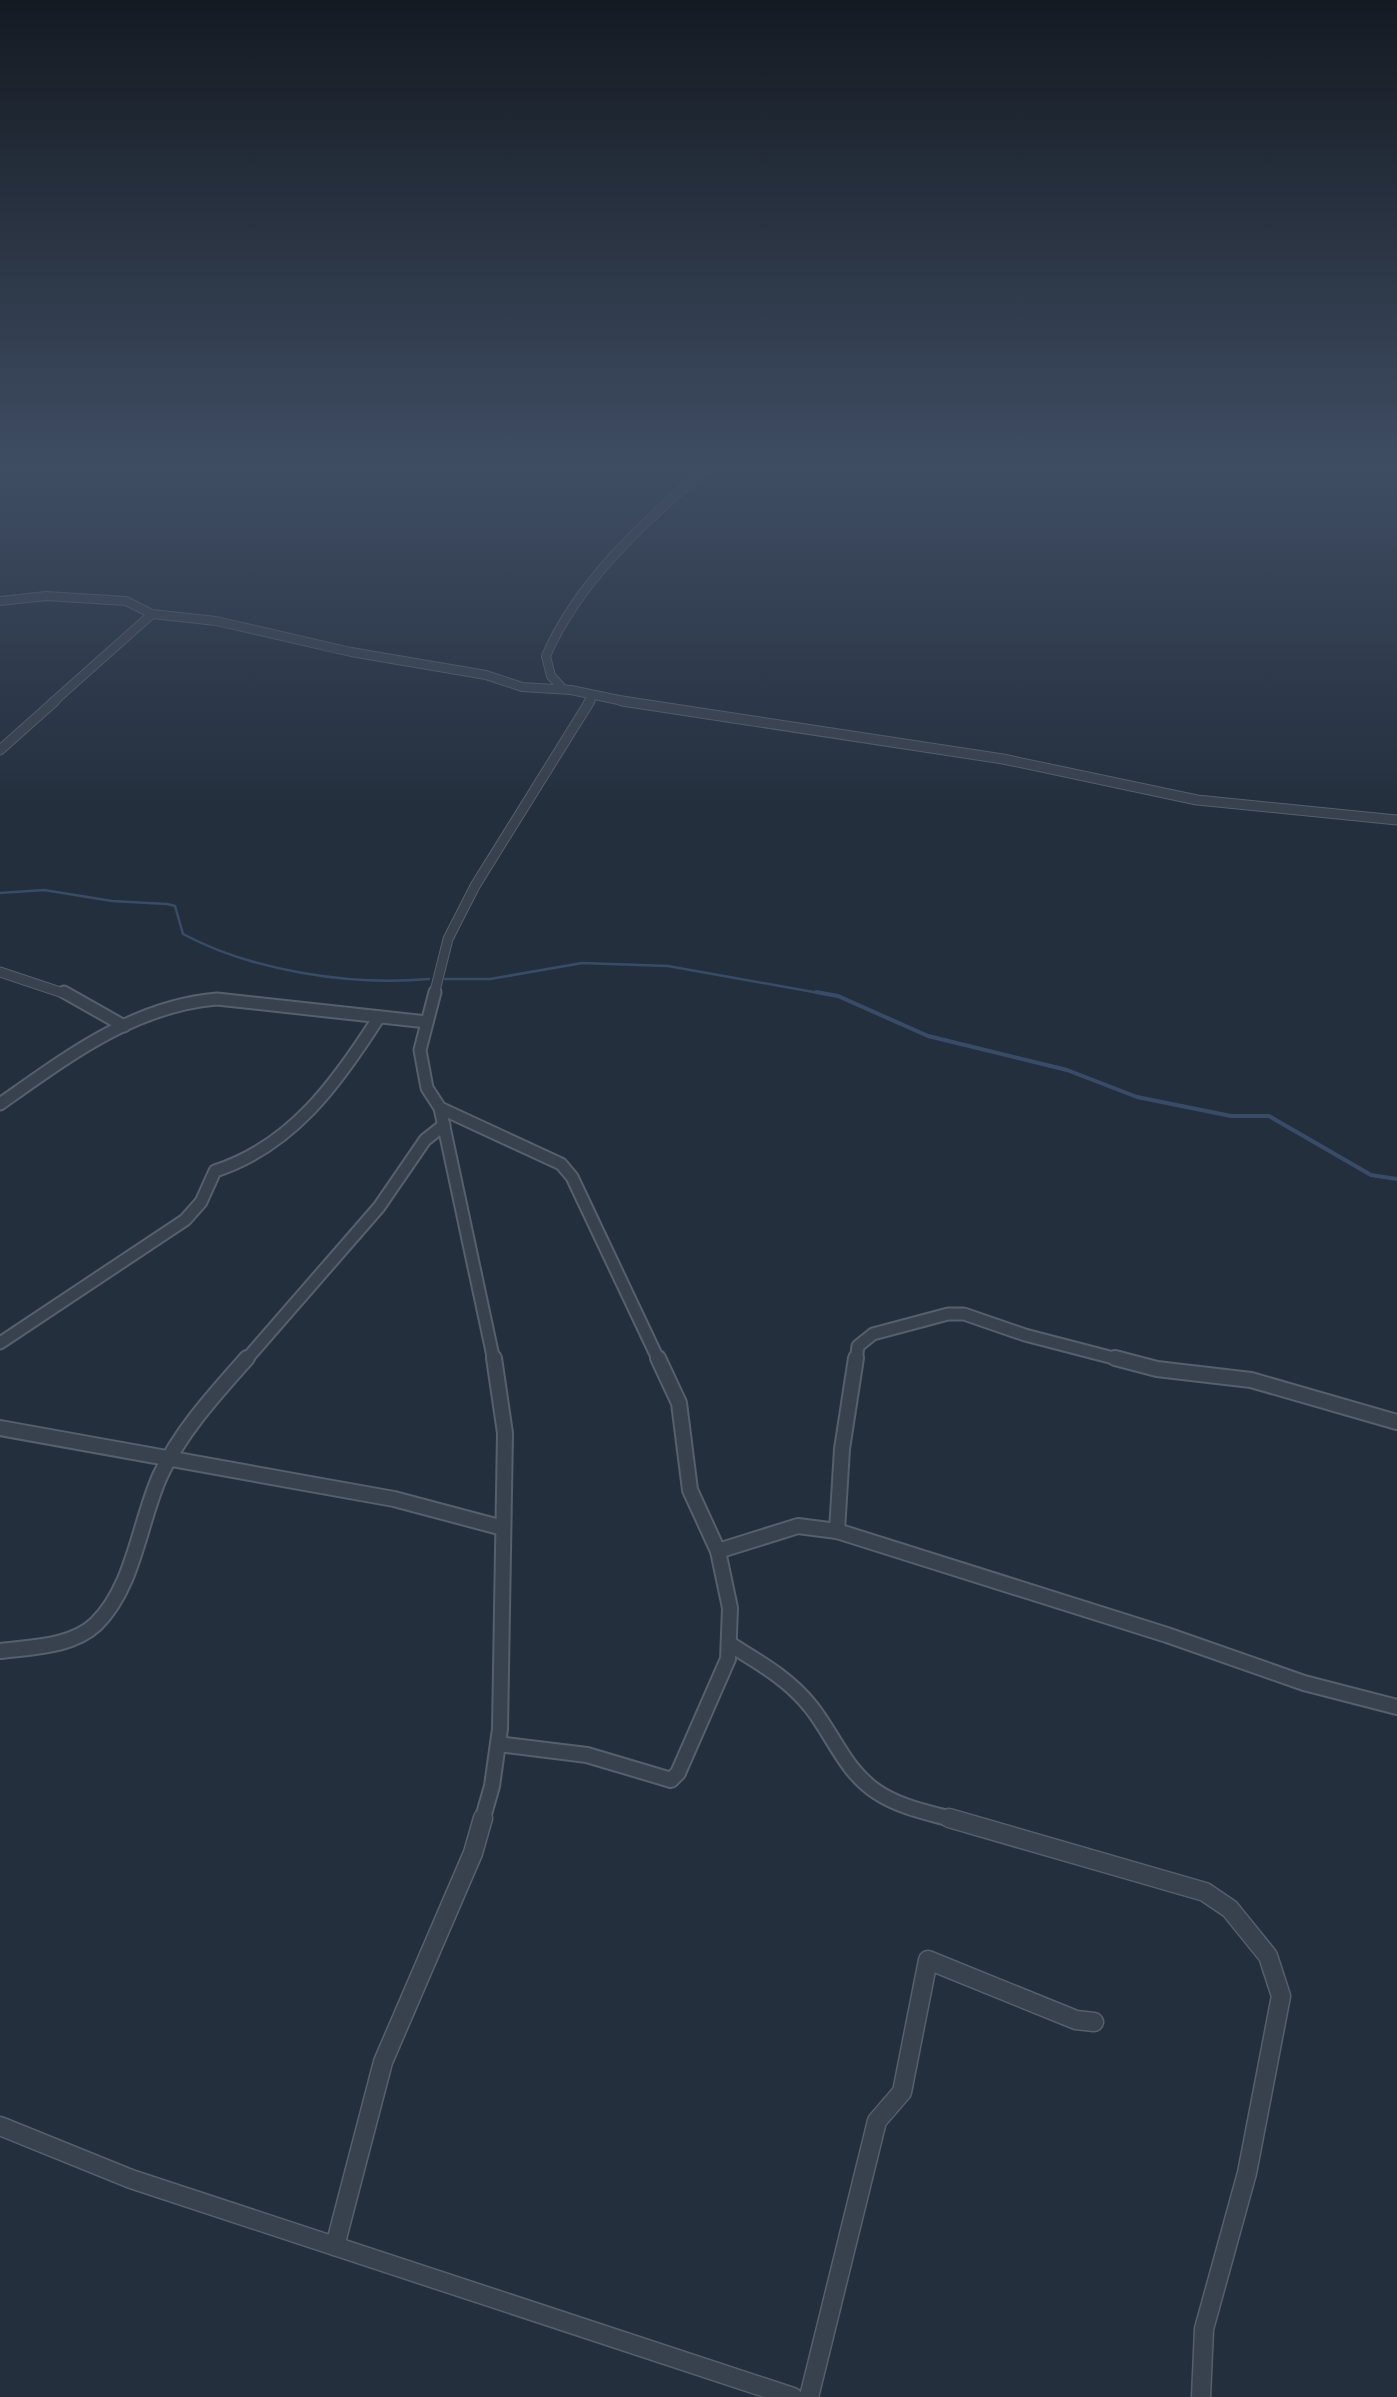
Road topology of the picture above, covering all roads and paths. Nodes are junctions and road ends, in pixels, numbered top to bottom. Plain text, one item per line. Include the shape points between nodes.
1 (592, 582) edge
2 (0, 601) edge
3 (152, 614) junction
4 (563, 689) junction
5 (592, 695) junction
6 (0, 750) edge
7 (1397, 820) edge
8 (0, 972) edge
9 (379, 1017) junction
10 (427, 1022) junction
11 (124, 1026) junction
12 (0, 1104) edge
13 (440, 1108) junction
14 (444, 1125) junction
15 (0, 1343) edge
16 (1397, 1422) edge
17 (0, 1428) edge
18 (170, 1458) junction
19 (504, 1528) junction
20 (836, 1531) junction
21 (718, 1551) junction
22 (731, 1645) junction
23 (0, 1651) edge
24 (1397, 1707) edge
25 (498, 1744) junction
26 (1094, 2022) dead end
27 (0, 2126) edge
28 (334, 2246) junction
29 (793, 2397) edge
30 (809, 2397) edge
31 (1201, 2397) edge

1 - 4 street via 546,656
2 - 3 street via 117,600
3 - 4 street via 225,623 522,687
3 - 6 street
4 - 5 street
5 - 7 street via 1003,759 1197,800
5 - 10 street via 463,907 443,950
8 - 11 street via 78,998
9 - 10 street
9 - 11 street via 198,999
9 - 15 street via 289,1134 215,1171 185,1220
10 - 13 street via 420,1062
11 - 12 street
13 - 14 street
13 - 21 street via 568,1169 675,1392 690,1490
14 - 18 street via 423,1138 395,1188 219,1388
14 - 19 street via 502,1404
16 - 20 street via 1251,1380 1157,1369 948,1314 872,1334 858,1346
17 - 18 street
18 - 19 street via 394,1499
18 - 23 street via 114,1599 98,1622 79,1634
19 - 25 street
20 - 21 street via 798,1526
20 - 24 street
21 - 22 street
22 - 25 street via 671,1780 587,1755
22 - 31 street via 801,1695 844,1764 876,1792 1205,1892 1230,1909 1268,1956 1281,1996 1247,2173 1204,2329
25 - 28 street via 473,1853 382,2062
26 - 30 street via 928,1960 902,2092 877,2121
27 - 28 street via 112,2173
28 - 29 street

